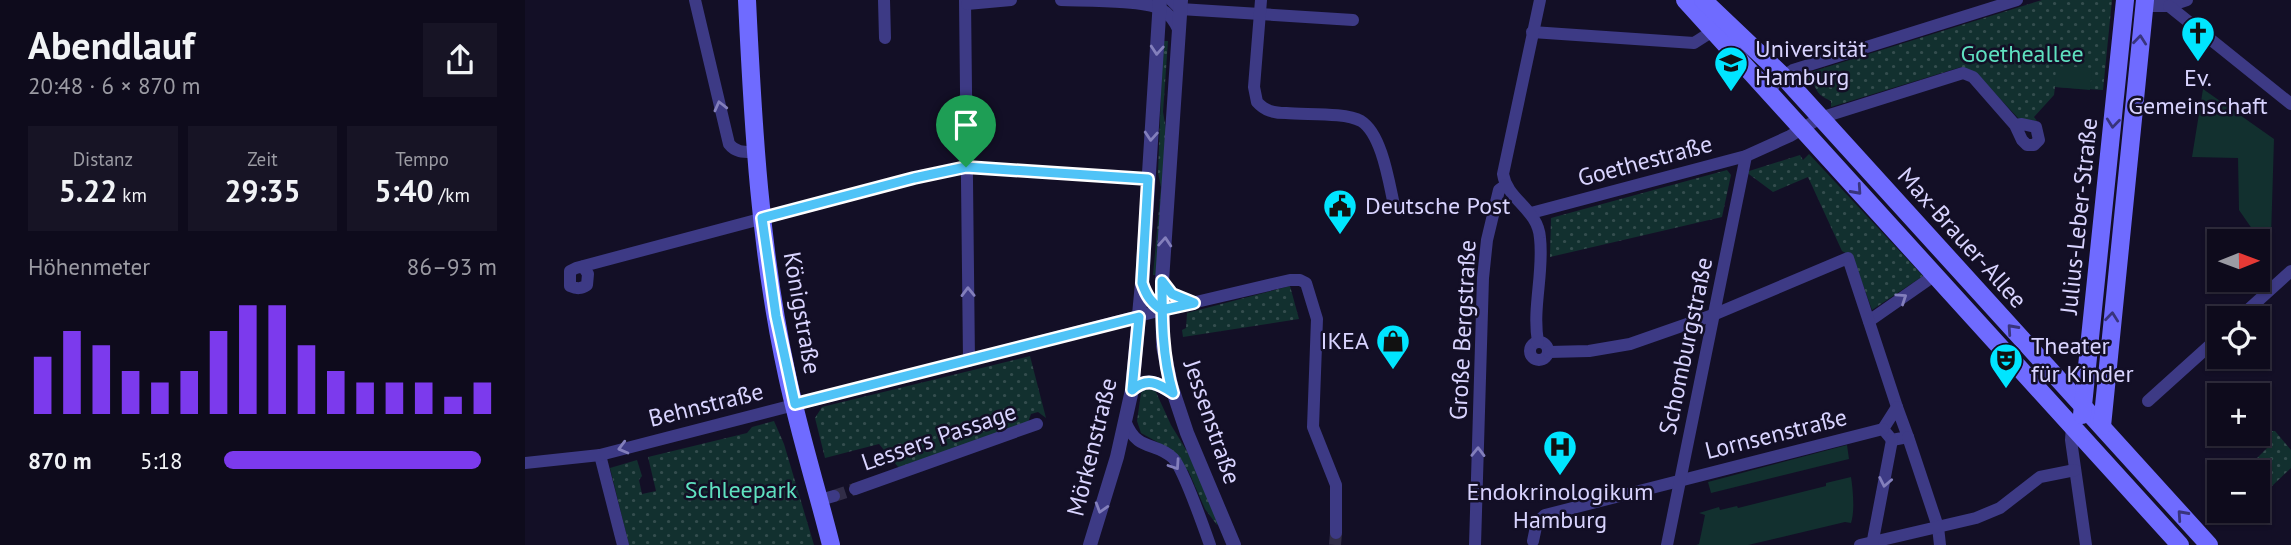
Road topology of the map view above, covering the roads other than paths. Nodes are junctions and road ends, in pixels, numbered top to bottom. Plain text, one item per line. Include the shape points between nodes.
1 (695, 0) edge
2 (747, 0) edge
3 (884, 0) edge
4 (1011, 0) edge
5 (1061, 0) edge
6 (1261, 0) edge
7 (1540, 0) edge
8 (1685, 0) edge
9 (1703, 0) edge
10 (2017, 0) edge
11 (2125, 0) edge
12 (2187, 0) edge
13 (966, 2) edge
14 (1170, 3) edge
15 (2145, 3) edge
16 (2169, 6) junction
17 (1260, 14) junction
18 (1353, 20) dead end
19 (1721, 31) junction
20 (1532, 32) junction
21 (885, 38) dead end
22 (1782, 75) junction
23 (1771, 93) junction
24 (2291, 104) edge
25 (1820, 118) junction
26 (2015, 125) dead end
27 (1802, 128) junction
28 (755, 152) junction
29 (1746, 156) junction
30 (966, 167) junction
31 (1148, 179) junction
32 (1506, 185) junction
33 (1394, 205) dead end
34 (1531, 213) junction
35 (762, 218) junction
36 (583, 266) dead end
37 (2291, 271) edge
38 (1935, 275) junction
39 (1162, 281) junction
40 (1142, 283) junction
41 (1194, 303) junction
42 (2252, 306) edge
43 (1162, 310) junction
44 (1713, 315) junction
45 (1139, 317) junction
46 (1869, 321) junction
47 (2207, 348) edge
48 (968, 361) junction
49 (1132, 390) junction
50 (1173, 393) junction
51 (2148, 401) dead end
52 (795, 404) junction
53 (1897, 407) junction
54 (2083, 407) junction
55 (1126, 423) junction
56 (1037, 424) dead end
57 (2102, 426) junction
58 (1883, 429) junction
59 (2077, 431) junction
60 (1908, 437) junction
61 (1892, 440) junction
62 (600, 455) junction
63 (525, 463) edge
64 (2075, 470) junction
65 (1680, 480) junction
66 (855, 489) tunnel mouth
67 (1938, 527) junction
68 (1336, 533) tunnel mouth
69 (1530, 544) edge
70 (1868, 544) edge
71 (623, 545) edge
72 (831, 545) edge
73 (1090, 545) edge
74 (1210, 545) edge
75 (1234, 545) edge
76 (1475, 545) edge
77 (1667, 545) edge
78 (1940, 545) edge
79 (2086, 545) edge
80 (2180, 545) edge
81 (2209, 545) edge

28 -> 1 street via 741,152 730,144
2 - 28 main road, Königstraße
3 - 21 street
4 - 13 street
5 - 14 street
6 - 17 street
7 - 20 street, Große Bergstraße
8 - 19 main road, Max-Brauer-Allee
9 - 19 main road, Max-Brauer-Allee
10 - 22 street
11 -> 54 main road, Julius-Leber-Straße
12 - 16 street
13 - 30 street
14 - 17 street
14 -> 31 street, Mörkenstraße
39 -> 14 street, Jessenstraße via 1178,31
15 - 16 street
57 -> 15 main road, Julius-Leber-Straße
16 - 24 street
17 - 18 street
17 - 33 street via 1254,87 1257,102 1273,113 1362,122 1383,160
19 - 20 street via 1693,43
19 - 22 main road, Max-Brauer-Allee via 1757,52
19 - 23 main road, Max-Brauer-Allee
20 - 32 street, Große Bergstraße via 1503,167
22 - 23 street via 1771,86
22 - 25 main road, Max-Brauer-Allee
23 - 27 main road, Max-Brauer-Allee
25 - 26 street via 1963,73 1973,77
25 - 27 street
54 -> 25 main road, Max-Brauer-Allee
27 - 29 street, Goethestraße
27 -> 38 main road, Max-Brauer-Allee
28 - 35 main road, Königstraße
29 - 34 street, Goethestraße
29 - 44 street, Schomburgstraße
30 - 31 street
30 - 35 street
48 -> 30 street
31 - 40 street, Mörkenstraße
32 - 34 street
76 -> 32 street, Große Bergstraße via 1483,278 1499,190
34 - 44 street via 1541,239 1535,324 1538,342 1549,352 1630,344
35 - 36 street
35 - 52 main road, Königstraße
37 - 42 street
46 -> 38 street
38 - 59 main road, Max-Brauer-Allee
39 - 41 street via 1172,294
39 - 43 street, Jessenstraße
40 - 43 street via 1150,300
40 - 45 street, Mörkenstraße
41 - 43 street, Behnstraße
41 - 68 street, Behnstraße via 1290,280 1306,283 1318,329 1313,427 1336,485
43 - 45 street, Behnstraße
43 - 50 street, Jessenstraße via 1163,346
44 - 46 street via 1848,258
44 - 65 street, Schomburgstraße
45 - 48 street, Behnstraße
45 - 49 street, Mörkenstraße
46 - 53 street
47 - 51 street
48 - 52 street, Behnstraße
49 - 50 street via 1151,381
49 - 55 street, Mörkenstraße
50 - 75 street, Jessenstraße
52 -> 62 street, Behnstraße
52 - 72 main road, Königstraße via 827,498
53 - 58 street
53 - 60 street
54 - 57 main road, Max-Brauer-Allee
54 - 59 main road, Julius-Leber-Straße
55 -> 73 street, Mörkenstraße
55 -> 74 street, Jessenstraße via 1139,442 1174,459
56 - 66 street, Lessers Passage
81 -> 57 main road, Max-Brauer-Allee
58 - 61 street
58 - 65 street, Lornsenstraße
59 - 64 street via 2071,440
59 - 80 main road, Max-Brauer-Allee
60 - 61 street
60 - 67 street
61 -> 70 street
62 - 63 street, Behnstraße
62 - 71 street
64 - 67 street via 2040,477 1989,514
64 - 79 street
65 - 69 street, Lornsenstraße via 1545,515 1537,522
65 - 77 street, Schomburgstraße
67 - 70 street
67 - 78 street

